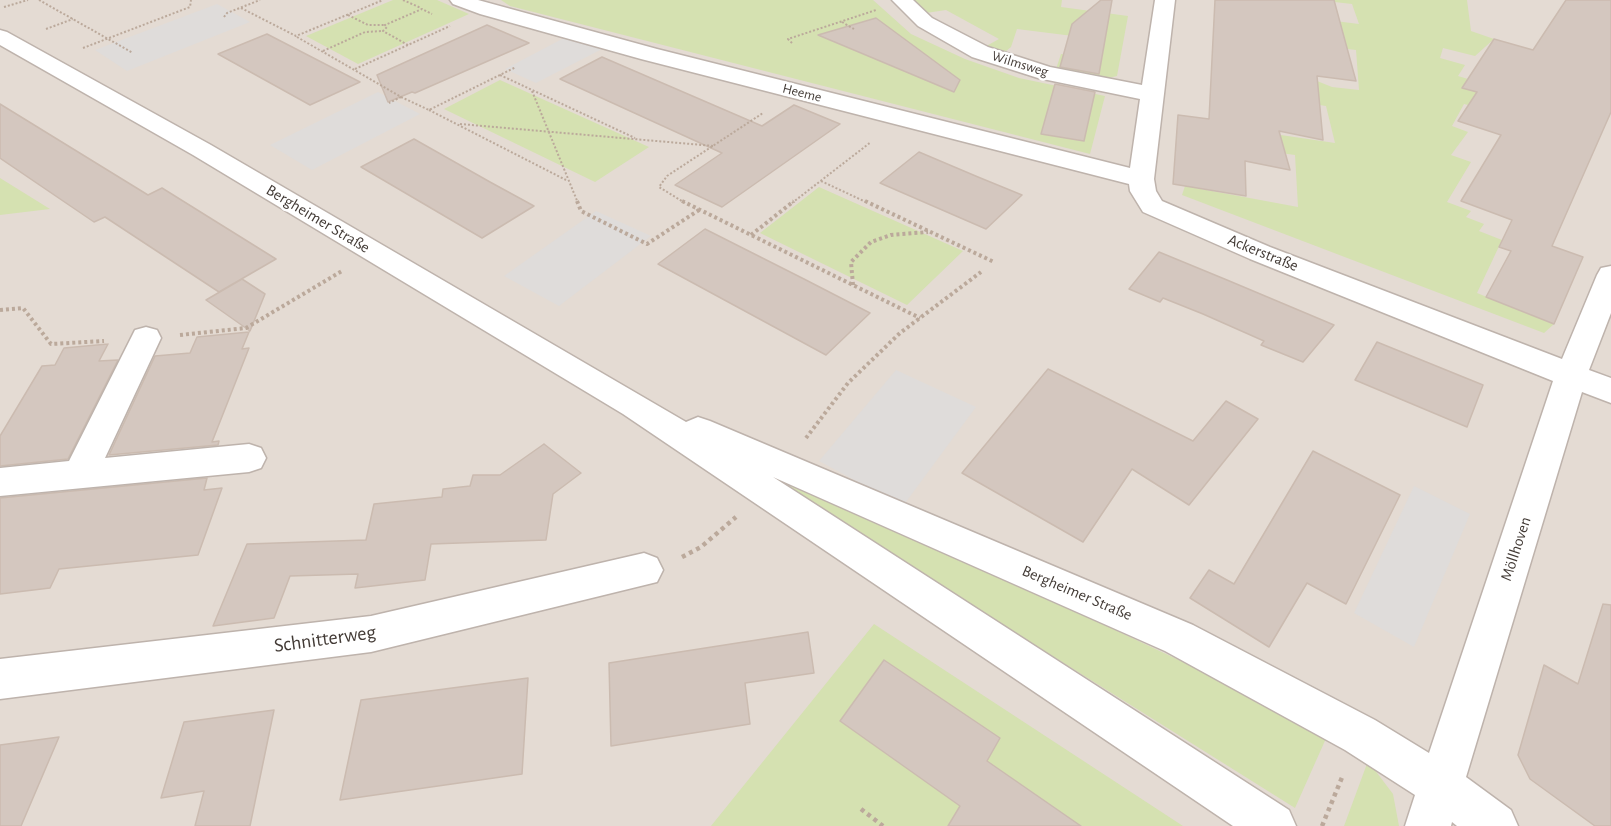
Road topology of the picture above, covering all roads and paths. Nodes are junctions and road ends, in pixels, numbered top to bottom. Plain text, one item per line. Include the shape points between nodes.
1 (28, 0) edge
2 (39, 0) edge
3 (191, 0) edge
4 (260, 0) edge
5 (383, 0) edge
6 (403, 0) edge
7 (902, 0) edge
8 (1165, 0) edge
9 (464, 1) edge
10 (432, 4) dead end
11 (0, 8) edge
12 (241, 8) junction
13 (422, 9) junction
14 (348, 15) junction
15 (439, 16) dead end
16 (224, 17) dead end
17 (447, 20) dead end
18 (841, 21) junction
19 (368, 25) junction
20 (386, 25) junction
21 (854, 29) dead end
22 (365, 32) junction
23 (383, 32) junction
24 (0, 36) edge
25 (296, 36) junction
26 (108, 39) junction
27 (792, 43) dead end
28 (409, 45) junction
29 (80, 49) dead end
30 (322, 51) junction
31 (133, 53) dead end
32 (516, 67) dead end
33 (355, 69) junction
34 (500, 75) junction
35 (532, 91) junction
36 (797, 91) junction
37 (1152, 94) junction
38 (401, 97) junction
39 (388, 103) dead end
40 (429, 110) junction
41 (901, 118) junction
42 (460, 124) junction
43 (550, 133) junction
44 (638, 140) junction
45 (714, 146) junction
46 (1141, 179) junction
47 (567, 181) junction
48 (820, 181) junction
49 (699, 210) junction
50 (929, 232) junction
51 (751, 235) junction
52 (373, 252) junction
53 (994, 262) dead end
54 (981, 272) dead end
55 (1611, 275) edge
56 (853, 285) junction
57 (0, 310) edge
58 (920, 318) junction
59 (146, 338) junction
60 (1571, 376) junction
61 (1611, 391) edge
62 (249, 458) dead end
63 (80, 474) junction
64 (772, 477) junction
65 (0, 482) edge
66 (644, 570) joint
67 (0, 679) edge
68 (1360, 735) junction
69 (1434, 806) edge
70 (861, 809) dead end
71 (883, 826) edge
72 (1274, 826) edge
73 (1322, 826) edge
74 (1495, 826) edge

1 - 11 path
2 - 26 path
3 - 26 path via 190,8
4 - 12 path
5 - 14 path
6 - 13 path
7 - 18 path
7 - 37 street, Wilmsweg via 932,27 980,52 1046,73
8 - 37 street
9 - 36 street, Heeme
10 - 13 path
12 - 16 path
12 - 25 path
13 - 15 path
13 - 20 path
14 - 19 path
14 - 25 path
17 - 28 path via 455,24
18 - 21 path
18 - 27 path via 788,39
19 - 20 path
19 - 22 path via 363,29
20 - 23 path
22 - 23 path
22 - 30 path
23 - 28 path
24 - 52 street, Bergheimer Straße
25 - 30 path
26 - 29 path
26 - 31 path
28 - 33 path
30 - 33 path
32 - 34 path
33 - 38 path
34 - 35 path
34 - 40 path
35 - 43 path
35 - 44 path
36 - 41 street, Heeme
36 - 45 path
37 - 46 street
38 - 39 path
38 - 40 path
40 - 42 path
41 - 46 street, Heeme
41 - 48 path
42 - 43 path
42 - 47 path
43 - 44 path
43 - 47 path
44 - 45 path
45 - 49 path via 667,176 658,187
46 - 60 street, Ackerstraße via 1146,199 1164,213
47 - 49 path via 581,211 647,244
48 - 50 path
48 - 51 path
49 - 51 path
50 - 53 path
50 - 56 path via 891,235 871,242 851,262
51 - 56 path
52 - 59 path via 246,328
52 - 64 street, Bergheimer Straße via 635,405
54 - 58 path
55 - 60 street, Möllhoven
56 - 58 path
57 - 59 path via 23,308 51,344
58 - 64 path via 848,383
59 - 63 street
60 - 61 street, Ackerstraße
60 - 69 street, Möllhoven
62 - 63 street
63 - 65 street
64 - 66 path via 701,547 669,564
64 - 68 street, Bergheimer Straße via 901,520 1179,638
64 - 72 street, Bergheimer Straße
66 - 67 street, Schnitterweg via 371,634
68 - 69 street, Bergheimer Straße
68 - 73 path
69 - 74 street, Bergheimer Straße
70 - 71 path

